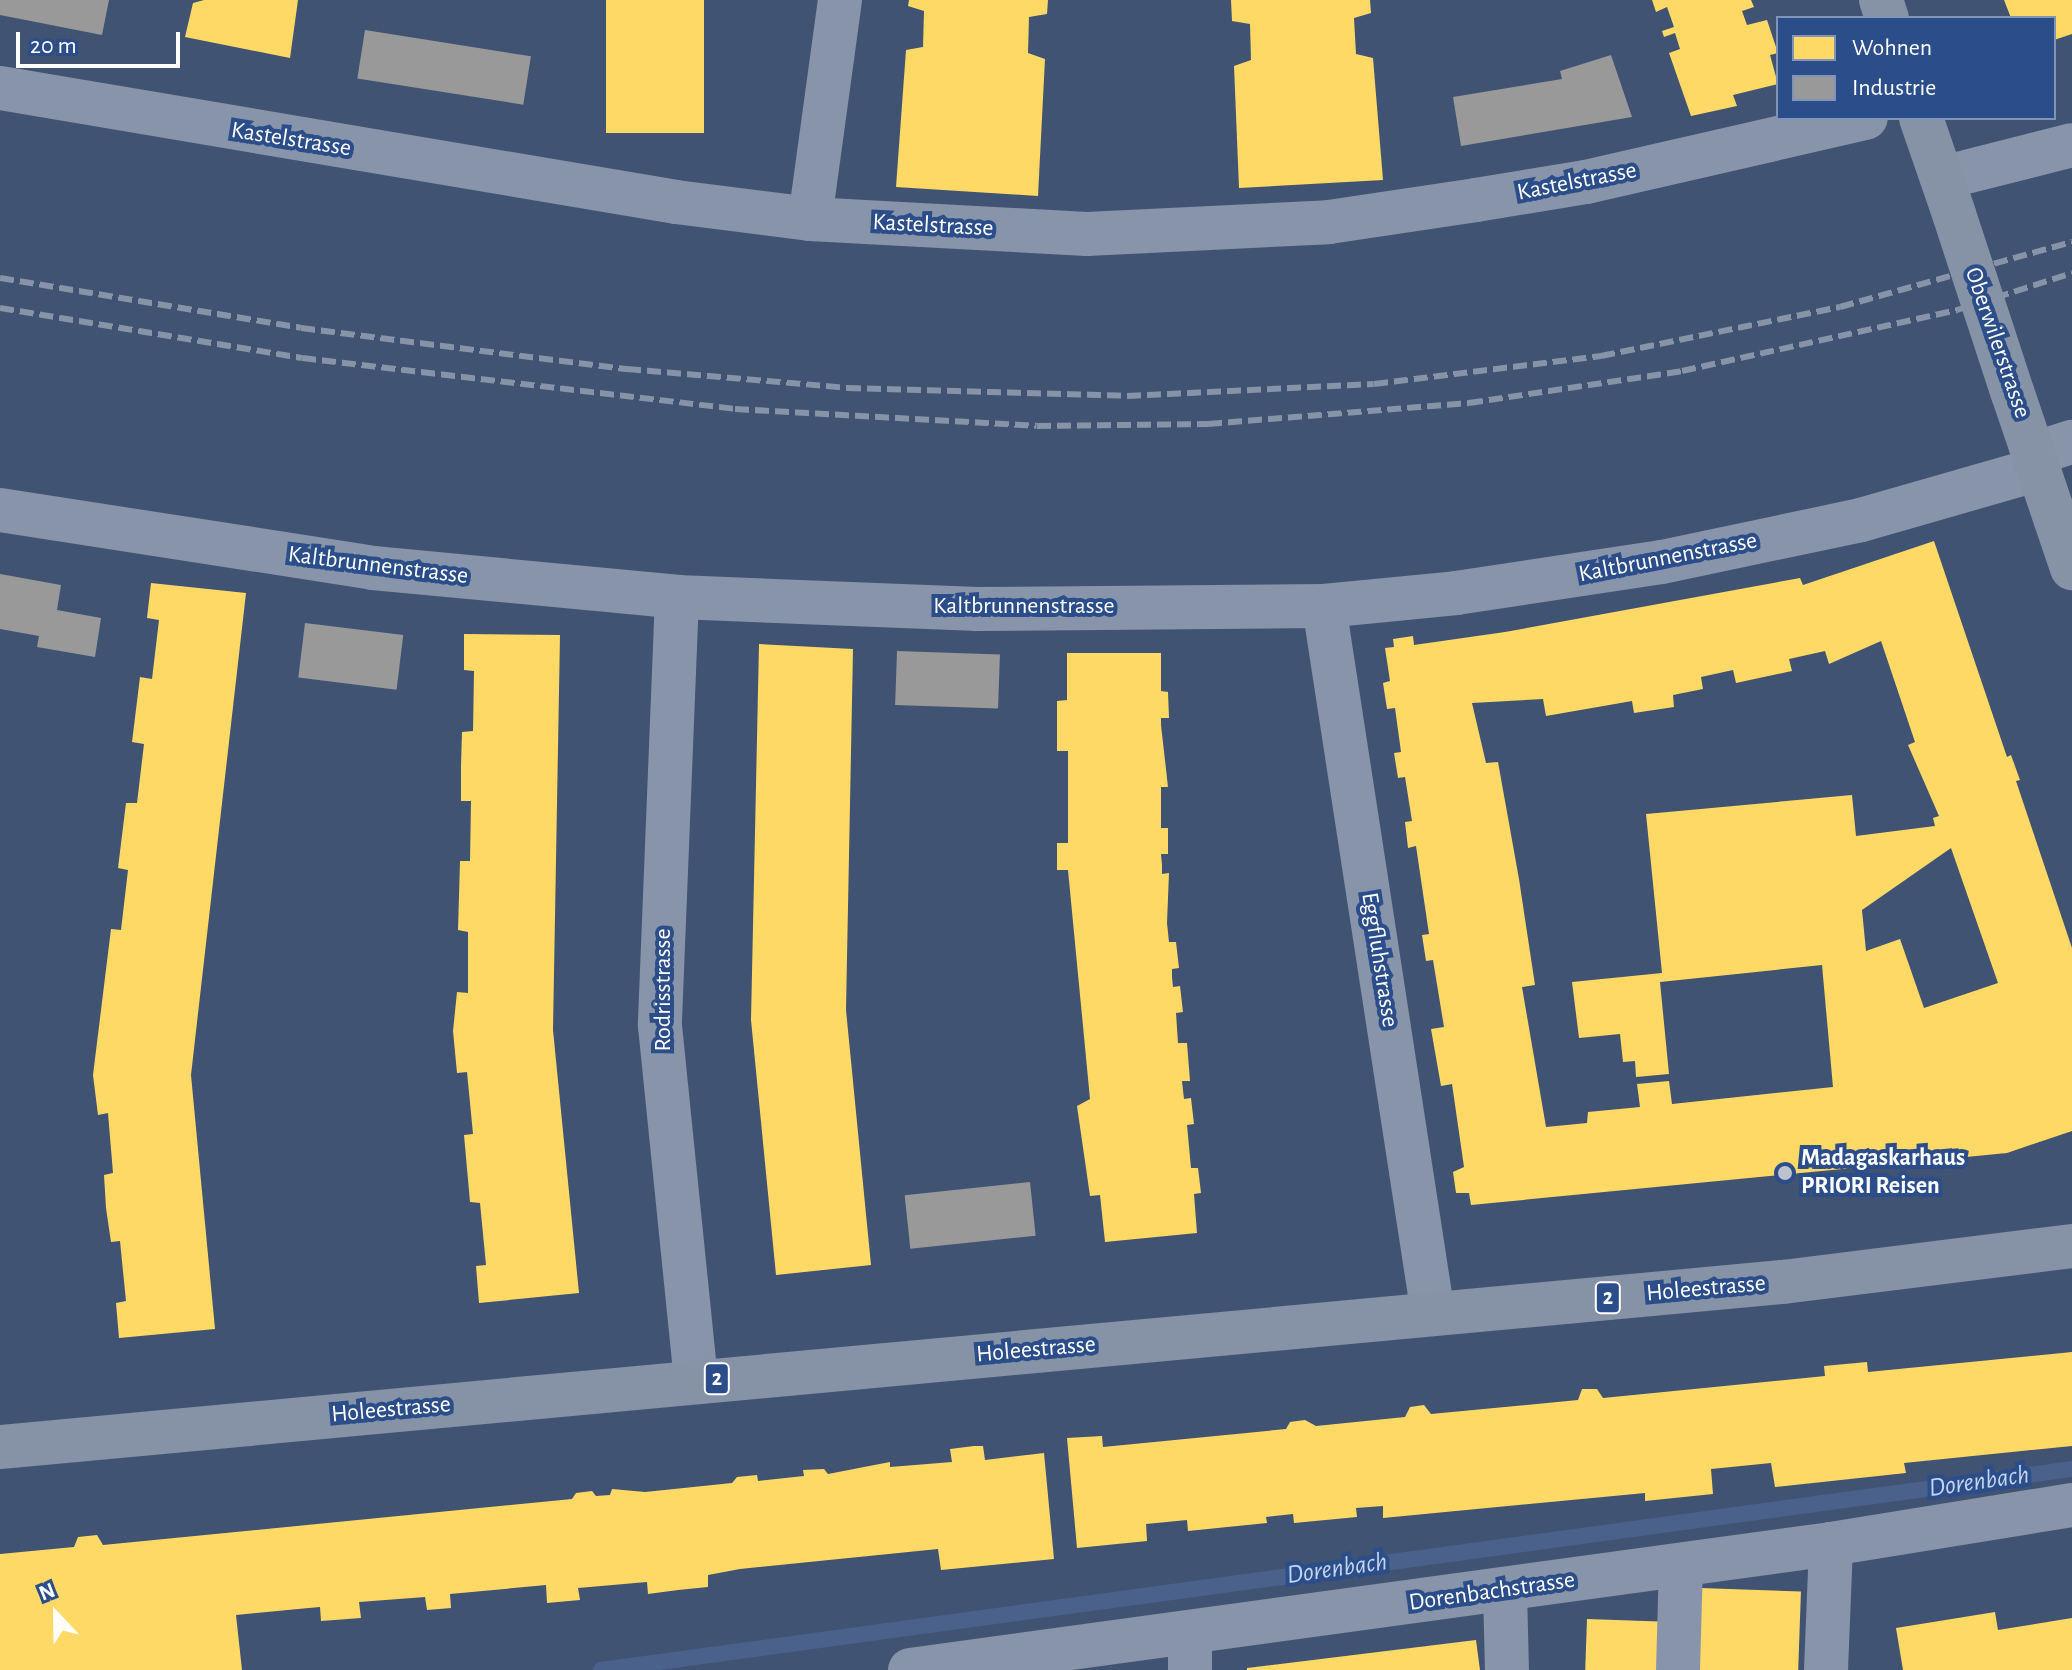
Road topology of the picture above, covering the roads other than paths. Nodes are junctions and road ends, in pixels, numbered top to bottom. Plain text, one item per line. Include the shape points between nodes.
1 (840, 0) edge
2 (0, 88) edge
3 (1857, 120) edge
4 (1922, 120) edge
5 (2072, 145) edge
6 (1948, 196) junction
7 (810, 219) junction
8 (2048, 455) edge
9 (0, 510) edge
10 (2072, 568) edge
11 (677, 597) junction
12 (1324, 606) junction
13 (2072, 1246) edge
14 (1433, 1314) junction
15 (696, 1381) junction
16 (0, 1447) edge
17 (2072, 1505) edge
18 (1831, 1544) junction
19 (1681, 1565) junction
20 (1505, 1590) junction
21 (1190, 1652) edge
22 (917, 1670) edge
23 (1507, 1670) edge
24 (1678, 1670) edge
25 (1826, 1670) edge

1 - 7 street
2 - 7 street, Kastelstrasse via 538,181
3 - 7 street, Kastelstrasse via 1586,182 1329,222 1087,234
4 - 6 main road, Oberwilerstrasse
5 - 6 street
6 - 8 main road, Oberwilerstrasse, bridge via 2013,394
8 - 10 main road, Oberwilerstrasse
8 - 12 street, Kaltbrunnenstrasse via 1861,520 1662,562 1456,593
9 - 11 street, Kaltbrunnenstrasse via 373,568
11 - 12 street, Kaltbrunnenstrasse via 978,609
11 - 15 street, Rodrisstrasse via 660,1026
12 - 14 street, Eggfluhstrasse
13 - 14 main road, Holeestrasse / 2 via 1783,1282
14 - 15 main road, Holeestrasse / 2
15 - 16 main road, Holeestrasse / 2
17 - 18 street, Dorenbachstrasse
18 - 19 street, Dorenbachstrasse
18 - 25 street
19 - 20 street, Dorenbachstrasse
19 - 24 street
20 - 21 street, Dorenbachstrasse
20 - 23 street
21 - 22 street, Dorenbachstrasse

